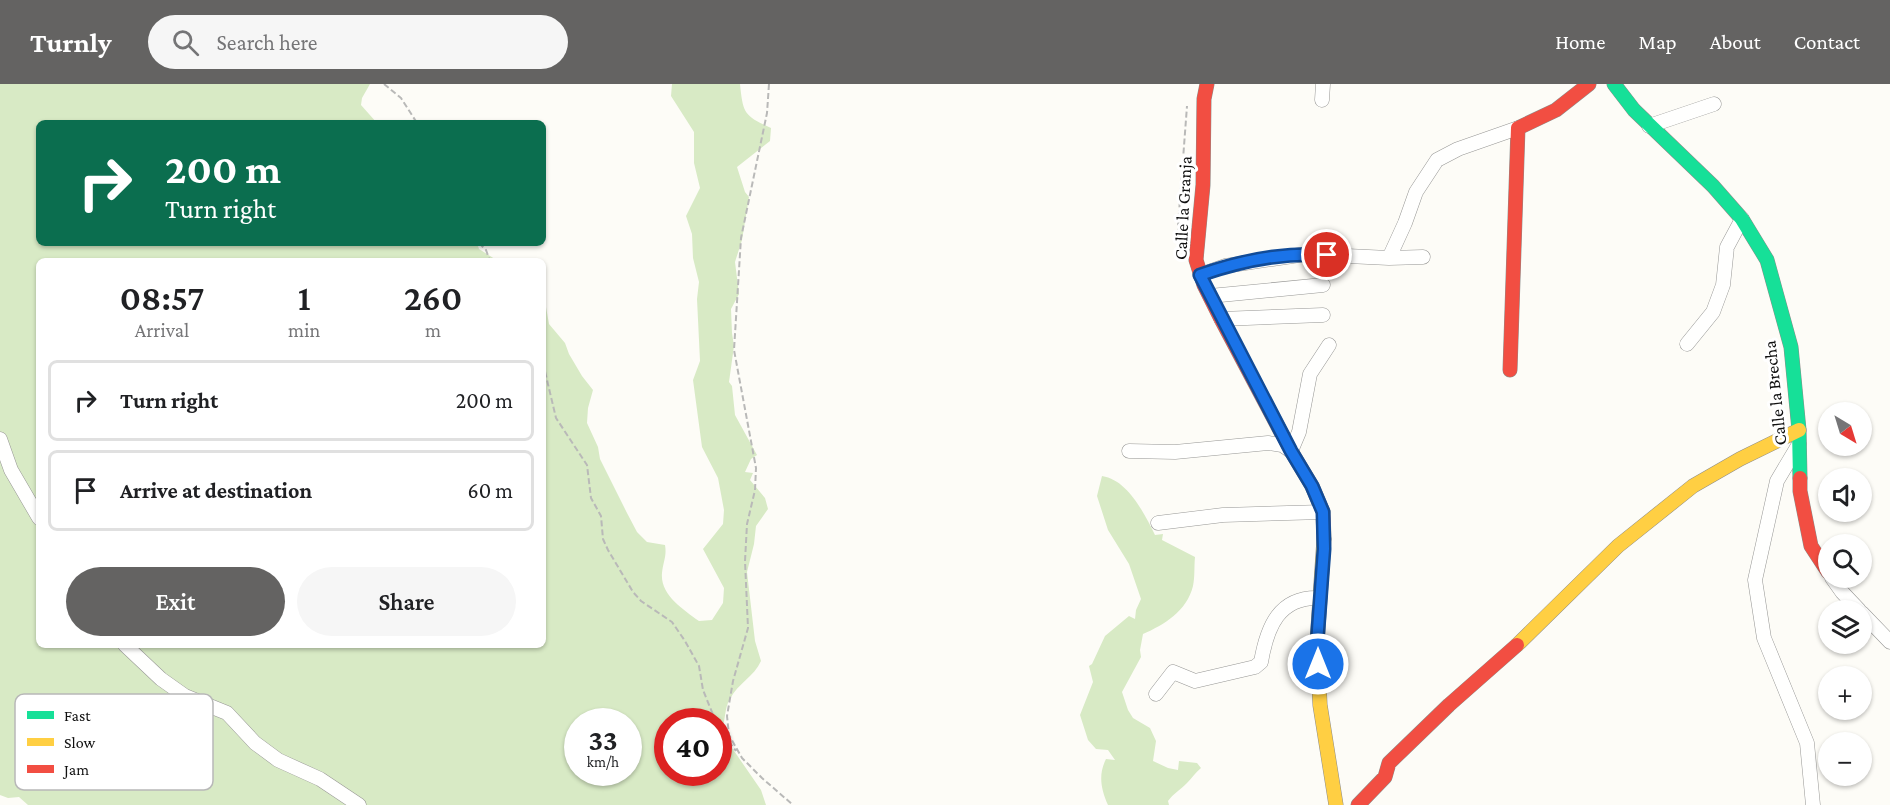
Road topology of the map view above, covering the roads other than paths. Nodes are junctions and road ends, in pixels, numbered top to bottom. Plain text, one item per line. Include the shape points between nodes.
1 (1207, 84) edge
2 (1323, 84) edge
3 (1588, 84) edge
4 (1614, 84) edge
5 (1322, 100) dead end
6 (1714, 104) dead end
7 (1649, 126) junction
8 (1518, 128) junction
9 (1742, 219) junction
10 (1423, 256) dead end
11 (1389, 258) junction
12 (1200, 275) junction
13 (1323, 285) dead end
14 (1210, 296) junction
15 (1323, 315) dead end
16 (1221, 319) junction
17 (1687, 344) dead end
18 (1329, 345) dead end
19 (1510, 370) dead end
20 (1799, 437) junction
21 (0, 439) edge
22 (1129, 451) dead end
23 (1291, 451) junction
24 (1323, 512) junction
25 (36, 513) edge
26 (1158, 523) dead end
27 (1818, 557) edge
28 (1839, 588) edge
29 (1320, 598) junction
30 (1849, 600) edge
31 (1872, 624) edge
32 (1890, 642) edge
33 (128, 648) edge
34 (182, 694) edge
35 (1156, 694) dead end
36 (213, 707) edge
37 (359, 805) edge
38 (1336, 805) edge
39 (1358, 805) edge
40 (1813, 805) edge

1 - 12 street, Calle la Granja via 1196,260
2 - 5 street
3 - 8 street via 1550,115
4 - 7 street, Calle la Brecha
6 - 7 street
7 - 9 street, Calle la Brecha
8 - 11 street via 1437,160 1416,192
8 - 19 street
9 - 17 street via 1727,247 1723,285 1713,312
9 - 20 street, Calle la Brecha via 1767,260 1777,292 1791,347
10 - 11 street
11 - 12 street via 1306,254 1226,266
12 - 14 street, Calle la Granja
13 - 14 street
14 - 16 street, Calle la Granja
15 - 16 street
16 - 23 street, Calle la Granja
18 - 23 street via 1310,374 1299,432
20 - 27 street, Calle la Brecha via 1800,491 1811,546
20 - 39 street via 1740,459 1693,486 1618,546 1389,763 1385,777
20 - 40 street via 1777,481 1755,580 1764,638 1807,743
21 - 25 street via 11,470
22 - 23 street via 1176,452 1268,443
23 - 24 street, Calle la Granja
24 - 26 street via 1223,515
24 - 29 street, Calle la Granja
28 - 30 street
29 - 35 street via 1296,601 1278,615 1266,636 1262,662 1255,667 1195,681 1173,672
29 - 38 street, Calle la Granja via 1320,705
31 - 32 street
33 - 34 street
36 - 37 street via 227,713 255,743 278,760 320,779

